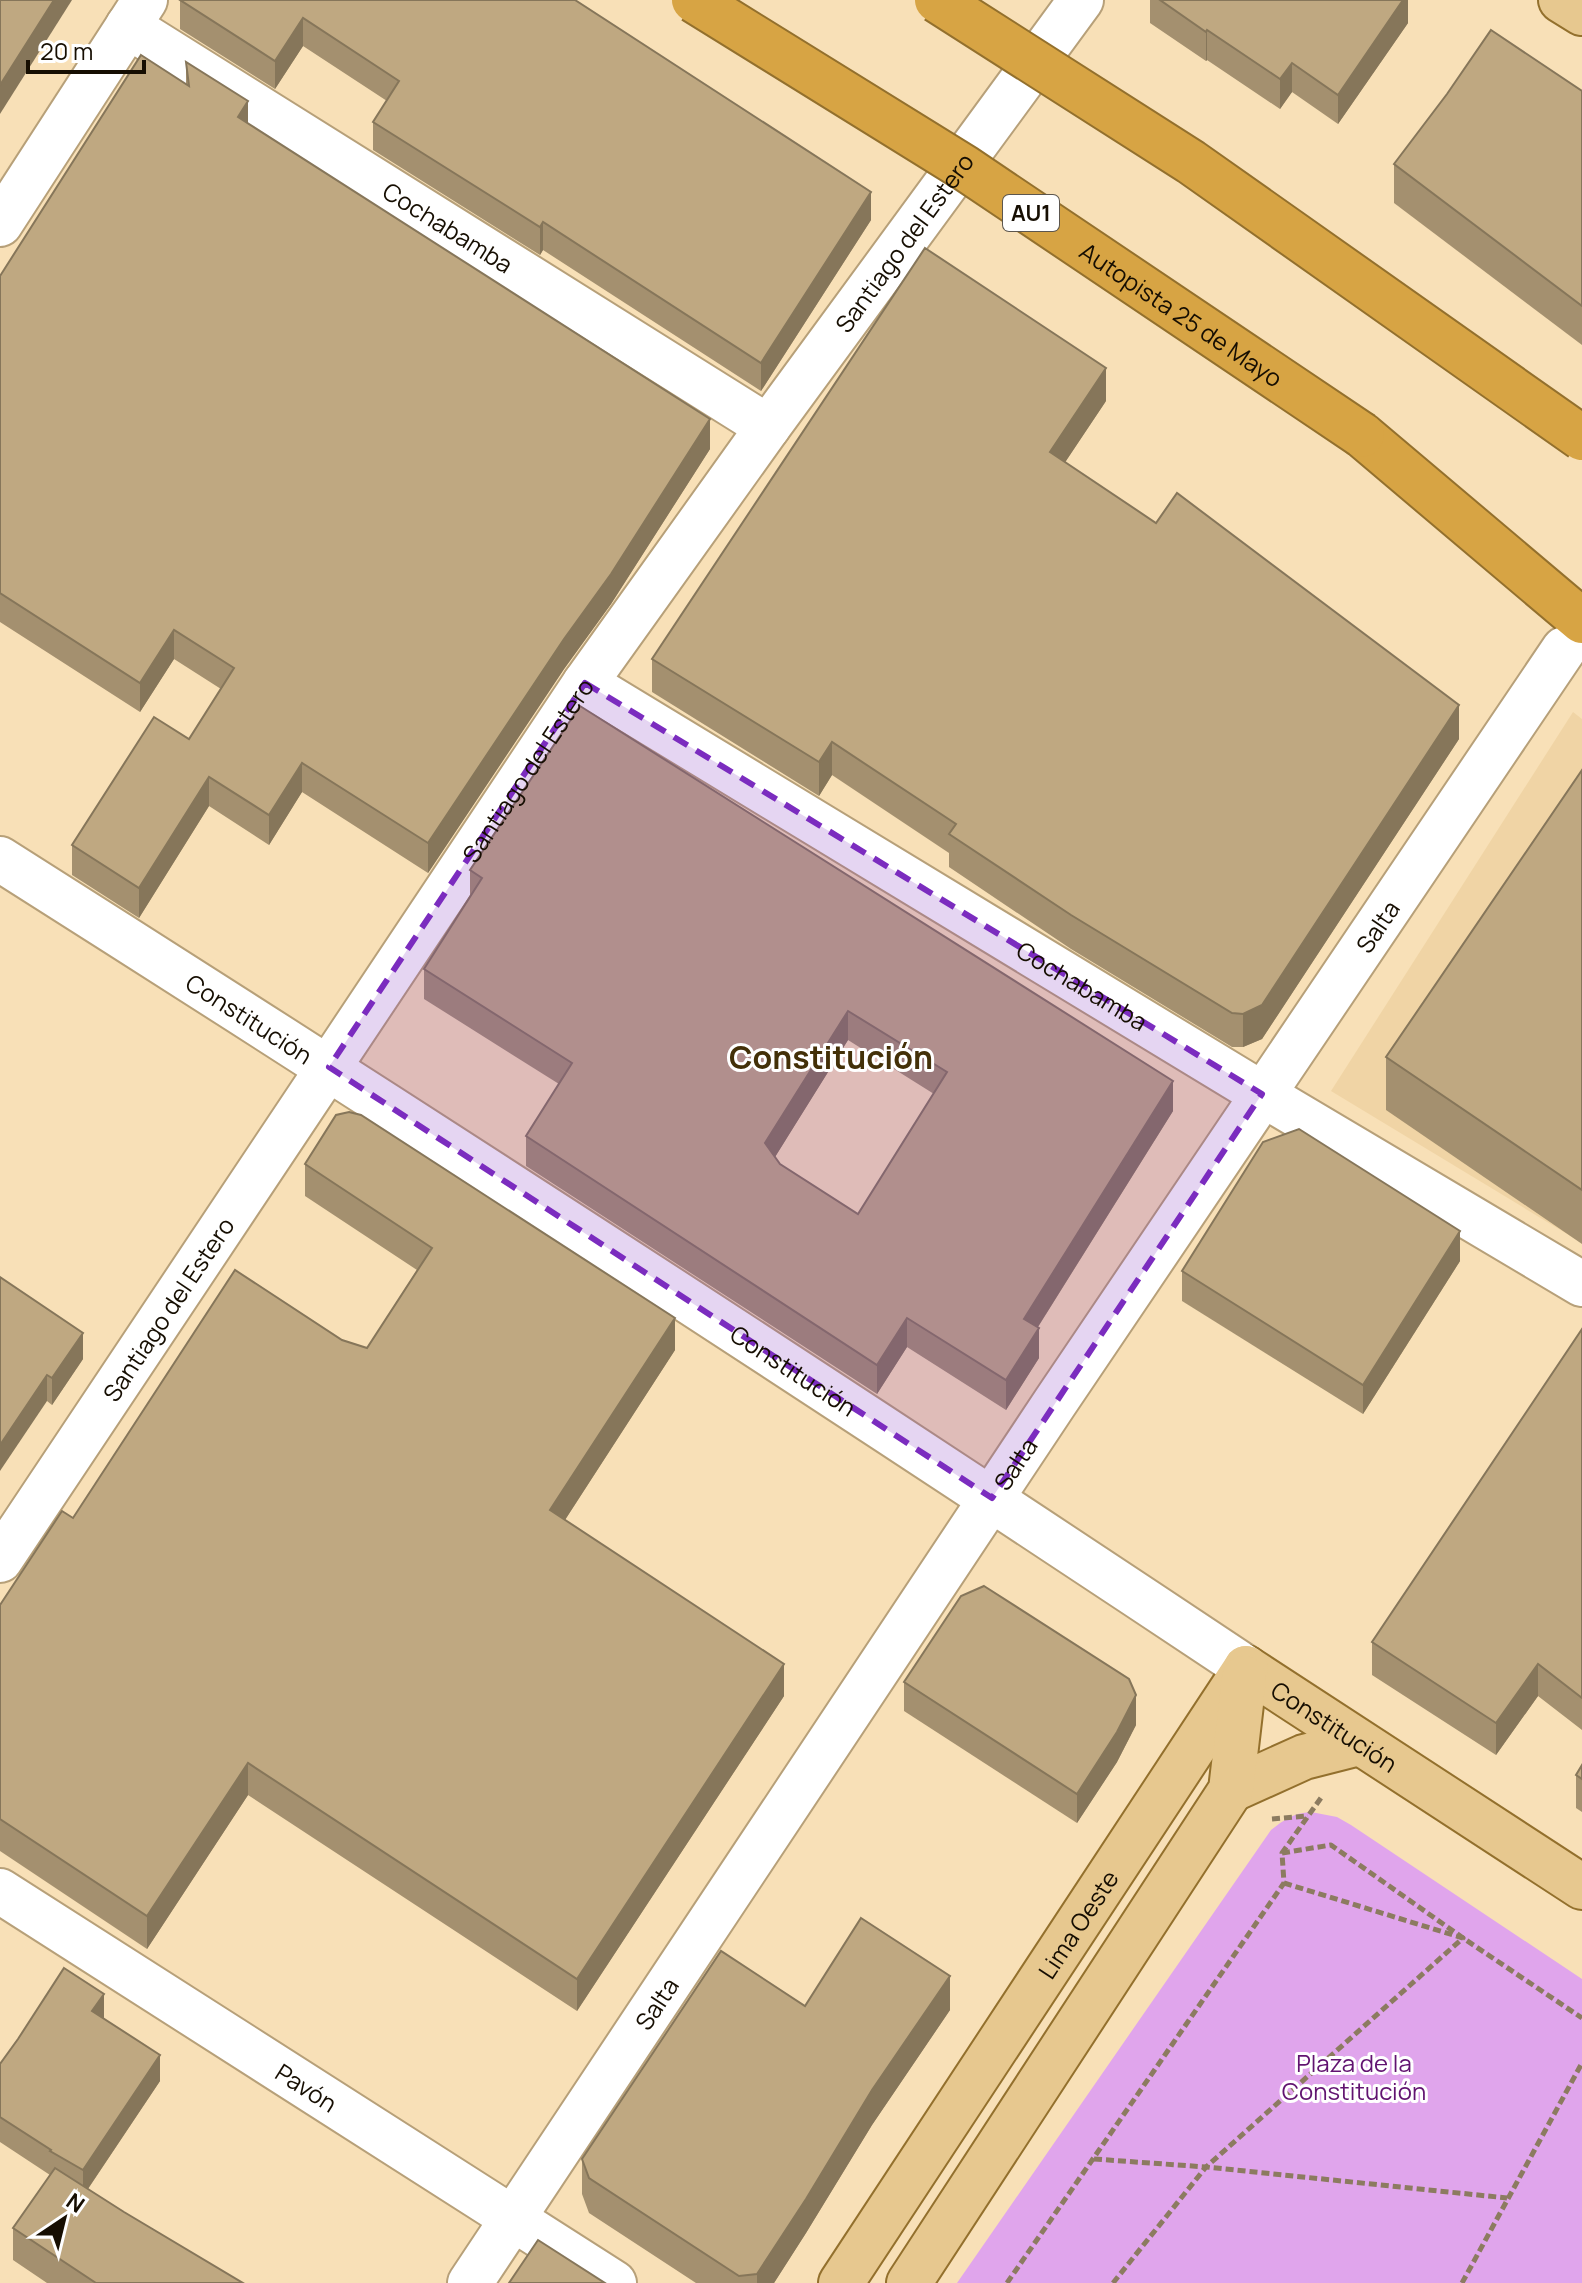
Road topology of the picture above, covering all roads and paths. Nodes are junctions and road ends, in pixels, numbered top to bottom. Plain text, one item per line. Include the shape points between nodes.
1 (694, 0) edge
2 (937, 0) edge
3 (1081, 0) edge
4 (1561, 0) edge
5 (136, 13) edge
6 (1582, 13) edge
7 (0, 224) edge
8 (768, 427) junction
9 (1362, 435) junction
10 (1582, 438) edge
11 (1582, 588) edge
12 (1573, 635) edge
13 (585, 683) junction
14 (0, 859) edge
15 (329, 1067) junction
16 (1262, 1094) junction
17 (1582, 1284) edge
18 (992, 1498) junction
19 (0, 1560) edge
20 (1246, 1668) junction
21 (1359, 1743) junction
22 (1231, 1790) junction
23 (1282, 1853) dead end
24 (1582, 1887) edge
25 (0, 1891) edge
26 (1463, 1938) junction
27 (1582, 2018) edge
28 (1582, 2063) edge
29 (1093, 2159) junction
30 (1206, 2167) junction
31 (1507, 2198) junction
32 (514, 2217) junction
33 (470, 2283) edge
34 (614, 2283) edge
35 (841, 2283) edge
36 (909, 2283) edge
37 (1007, 2283) edge
38 (1113, 2283) edge
39 (1462, 2283) edge

1 - 9 highway, Autopista 25 de Mayo / AU1, bridge via 965,168
2 - 10 highway, bridge via 1191,162
3 - 8 street, Santiago del Estero
4 - 6 main road
5 - 7 street
5 - 8 street, Cochabamba
8 - 13 street, Santiago del Estero
9 - 11 highway, Autopista 25 de Mayo / AU1
9 - 12 highway
12 - 16 street, Salta
13 - 15 street, Santiago del Estero
13 - 16 street, Cochabamba
14 - 15 street, Constitución
15 - 18 street, Constitución
15 - 19 street, Santiago del Estero
16 - 17 street, Cochabamba
16 - 18 street, Salta
18 - 20 street, Constitución
18 - 32 street, Salta
20 - 21 main road, Constitución
20 - 22 main road
20 - 35 main road, Lima Oeste
21 - 22 main road via 1304,1757
21 - 24 main road, Constitución
22 - 36 main road
23 - 26 path via 1331,1845
25 - 32 street, Pavón
26 - 27 path
26 - 29 path via 1284,1883
26 - 30 path
28 - 31 path
29 - 30 path
29 - 37 path
30 - 31 path
30 - 38 path
31 - 39 path
32 - 33 street, Salta
32 - 34 street, Pavón

